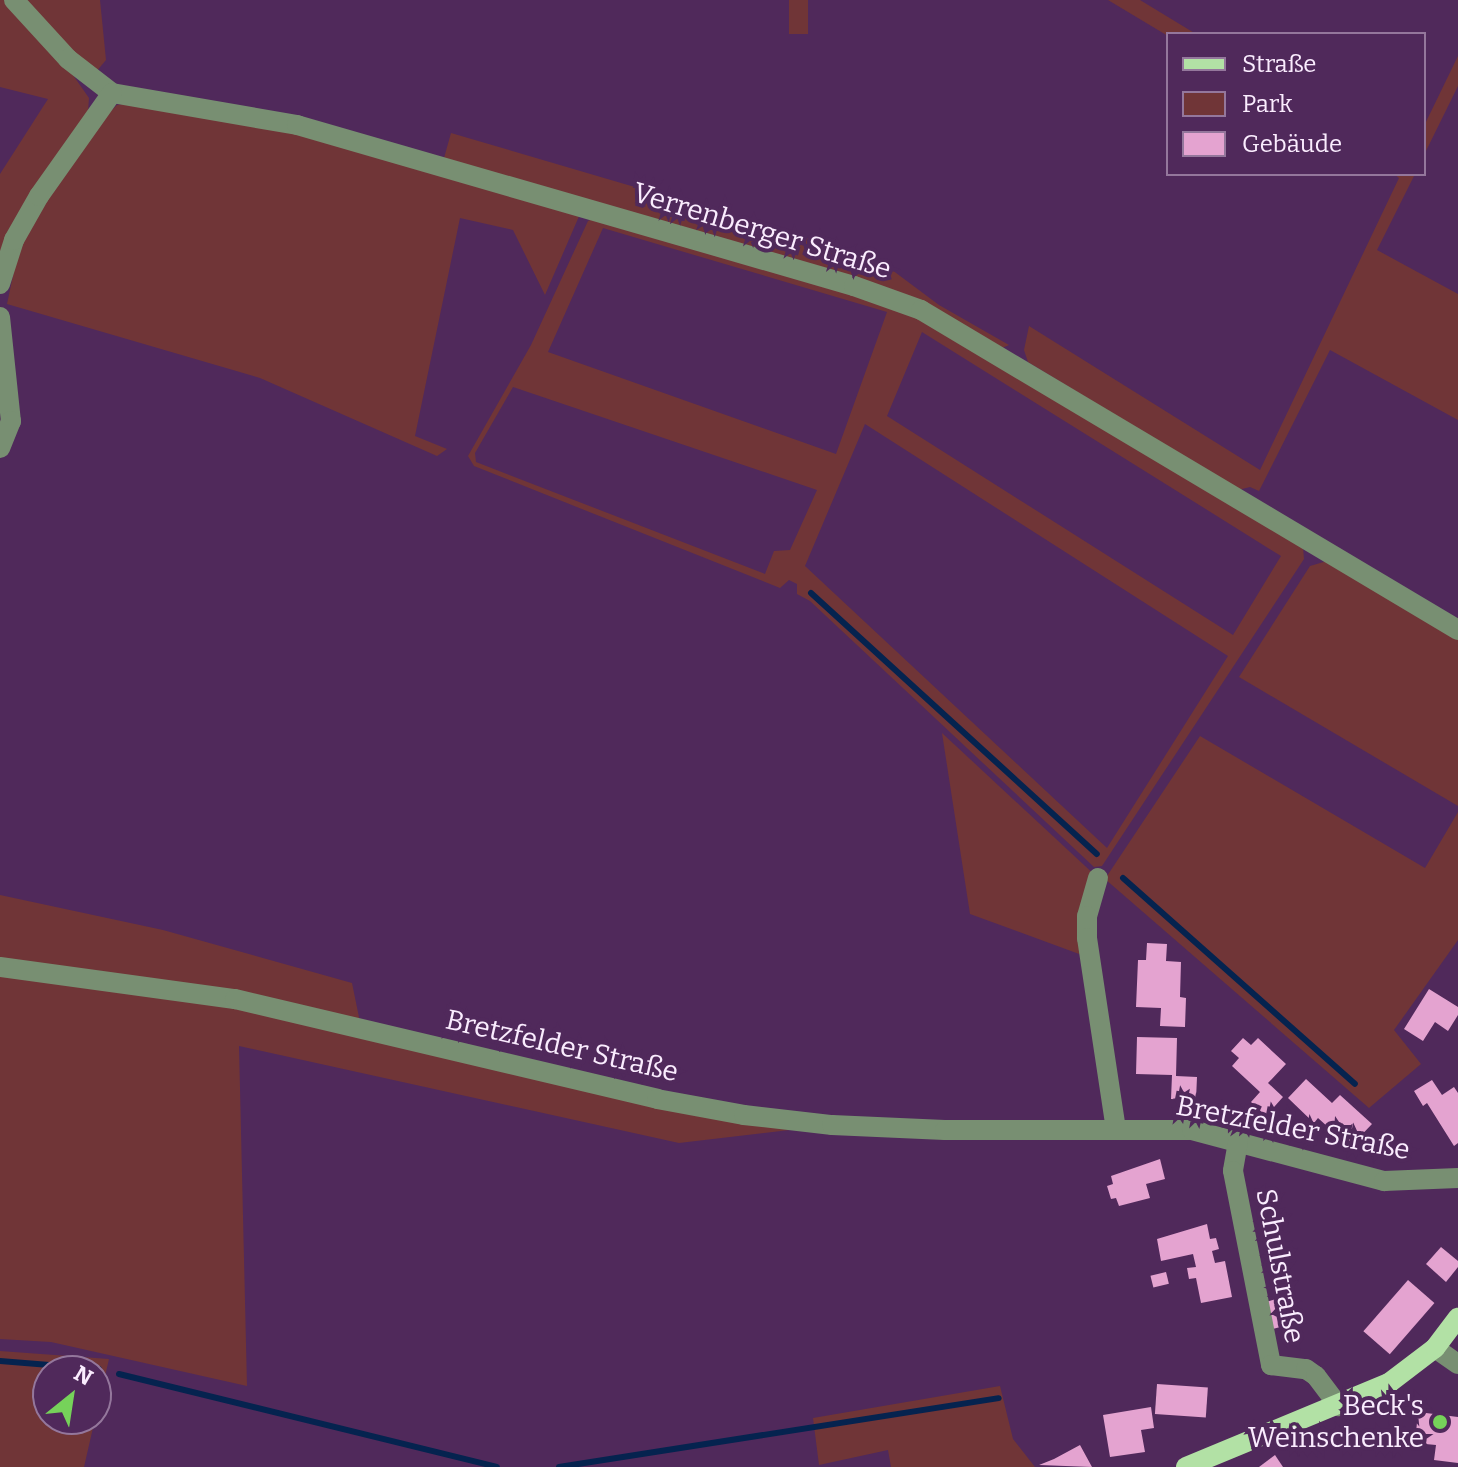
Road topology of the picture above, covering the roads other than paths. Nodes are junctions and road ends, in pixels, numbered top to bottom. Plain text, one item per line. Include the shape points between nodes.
1 (14, 0) edge
2 (112, 93) junction
3 (0, 284) edge
4 (0, 317) edge
5 (0, 448) edge
6 (1458, 630) edge
7 (1098, 878) dead end
8 (0, 967) edge
9 (1116, 1129) junction
10 (1238, 1142) junction
11 (1458, 1178) edge
12 (1458, 1318) edge
13 (1435, 1348) junction
14 (1458, 1364) edge
15 (1339, 1406) junction
16 (1186, 1467) edge

1 - 2 street, Verrenberger Straße via 68,59
2 - 3 street via 39,196 14,240
2 - 6 street, Verrenberger Straße via 297,125 921,310
4 - 5 street via 11,421
7 - 9 street via 1087,938
8 - 9 street, Bretzfelder Straße via 235,999 744,1115 945,1130
9 - 10 street, Bretzfelder Straße via 1192,1130
10 - 11 street, Bretzfelder Straße via 1384,1181
10 - 15 street, Schulstraße via 1233,1171 1271,1365 1306,1369
12 - 13 main road
13 - 14 street
13 - 15 main road via 1389,1383
15 - 16 main road

